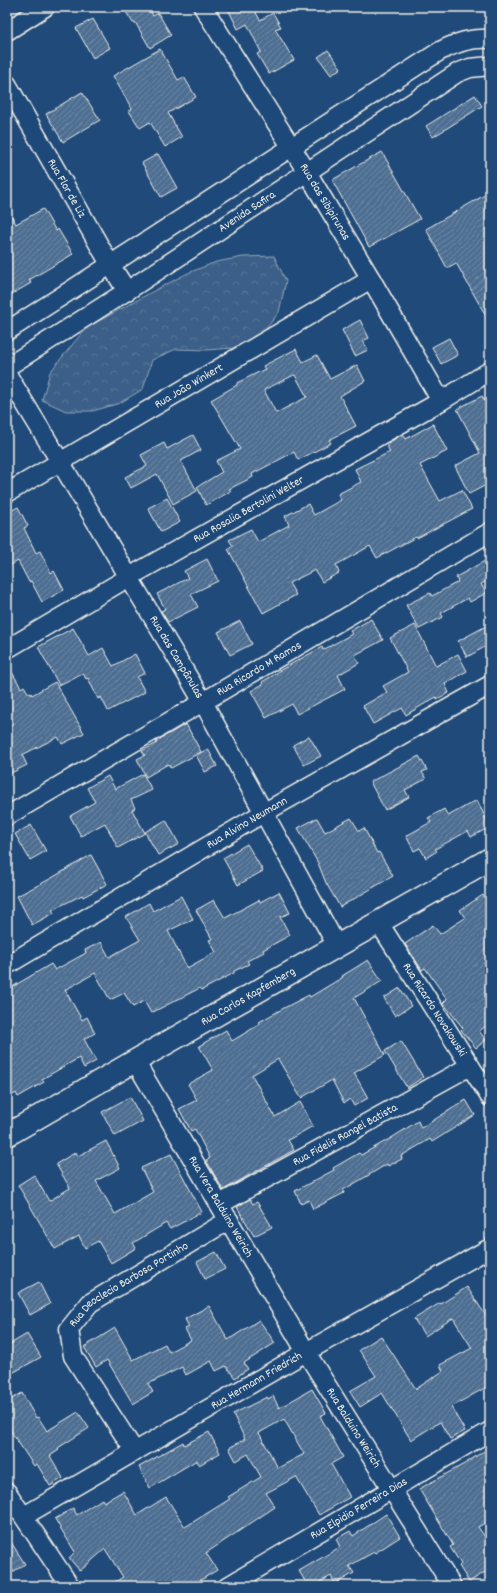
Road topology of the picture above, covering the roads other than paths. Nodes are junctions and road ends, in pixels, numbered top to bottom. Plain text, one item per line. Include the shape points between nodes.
1 (45, 7) edge
2 (203, 7) edge
3 (7, 31) edge
4 (490, 39) edge
5 (488, 69) edge
6 (7, 84) edge
7 (291, 147) junction
8 (307, 172) junction
9 (111, 266) junction
10 (371, 279) junction
11 (127, 291) junction
12 (7, 331) edge
13 (7, 367) edge
14 (490, 372) edge
15 (7, 374) edge
16 (440, 401) junction
17 (61, 463) junction
18 (7, 494) edge
19 (490, 532) edge
20 (129, 577) junction
21 (7, 649) edge
22 (490, 685) edge
23 (203, 702) junction
24 (265, 812) junction
25 (7, 816) edge
26 (489, 862) edge
27 (379, 923) junction
28 (337, 946) junction
29 (7, 965) edge
30 (135, 1060) junction
31 (470, 1066) junction
32 (490, 1097) edge
33 (7, 1135) edge
34 (220, 1204) junction
35 (229, 1220) junction
36 (490, 1248) edge
37 (306, 1352) junction
38 (490, 1431) edge
39 (135, 1452) junction
40 (392, 1488) junction
41 (7, 1492) edge
42 (24, 1516) junction
43 (70, 1586) edge
44 (228, 1586) edge
45 (452, 1586) edge

1 - 3 street
2 - 7 street, Rua das Sibipirunas
4 - 7 street via 470,39 440,51
5 - 8 street, Avenida Safira via 457,73
6 - 9 street, Rua Flor de Liz
7 - 8 street, Rua das Sibipirunas
7 - 9 street
8 - 10 street, Rua das Sibipirunas
8 - 11 street, Avenida Safira
9 - 11 street, Rua Flor de Liz
9 - 12 street
10 - 16 street, Rua das Sibipirunas
10 - 17 street, Rua João Winkert
11 - 13 street, Avenida Safira
14 - 16 street, Rua Rosalia Bertolini Welter
15 - 17 street, Rua das Campânulas
16 - 20 street, Rua Rosalia Bertolini Welter
17 - 18 street, Rua João Winkert
17 - 20 street, Rua das Campânulas
19 - 23 street, Rua Ricardo M Ramos
20 - 21 street, Rua Rosalia Bertolini Welter
20 - 23 street, Rua das Campânulas
22 - 24 street, Rua Alvino Neumann
23 - 24 street, Rua das Campânulas
23 - 25 street, Rua Ricardo M Ramos
24 - 28 street, Rua das Campânulas
24 - 29 street, Rua Alvino Neumann
26 - 27 street, Rua Carlos Kapfemberg
27 - 28 street, Rua Carlos Kapfemberg
27 - 31 street, Rua Ricardo Novakowski
28 - 30 street, Rua Carlos Kapfemberg
30 - 33 street, Rua Carlos Kapfemberg
30 - 34 street, Rua Vera Balduino Weirich
31 - 32 street, Rua Ricardo Novakowski
31 - 34 street, Rua Fidelis Rangel Batista
34 - 35 street, Rua Vera Balduino Weirich
35 - 37 street, Rua Vera Balduino Weirich
35 - 39 street, Rua Deoclecio Barbosa Portinho via 90,1303 69,1329 73,1356
36 - 37 street, Rua Hermann Friedrich
37 - 39 street, Rua Hermann Friedrich
37 - 40 street, Rua Balduino Weirich
38 - 40 street, Rua Elpidio Ferreira Dias
39 - 42 street, Rua Hermann Friedrich
40 - 44 street, Rua Elpidio Ferreira Dias
40 - 45 street, Rua Balduino Weirich
41 - 42 street
42 - 43 street

